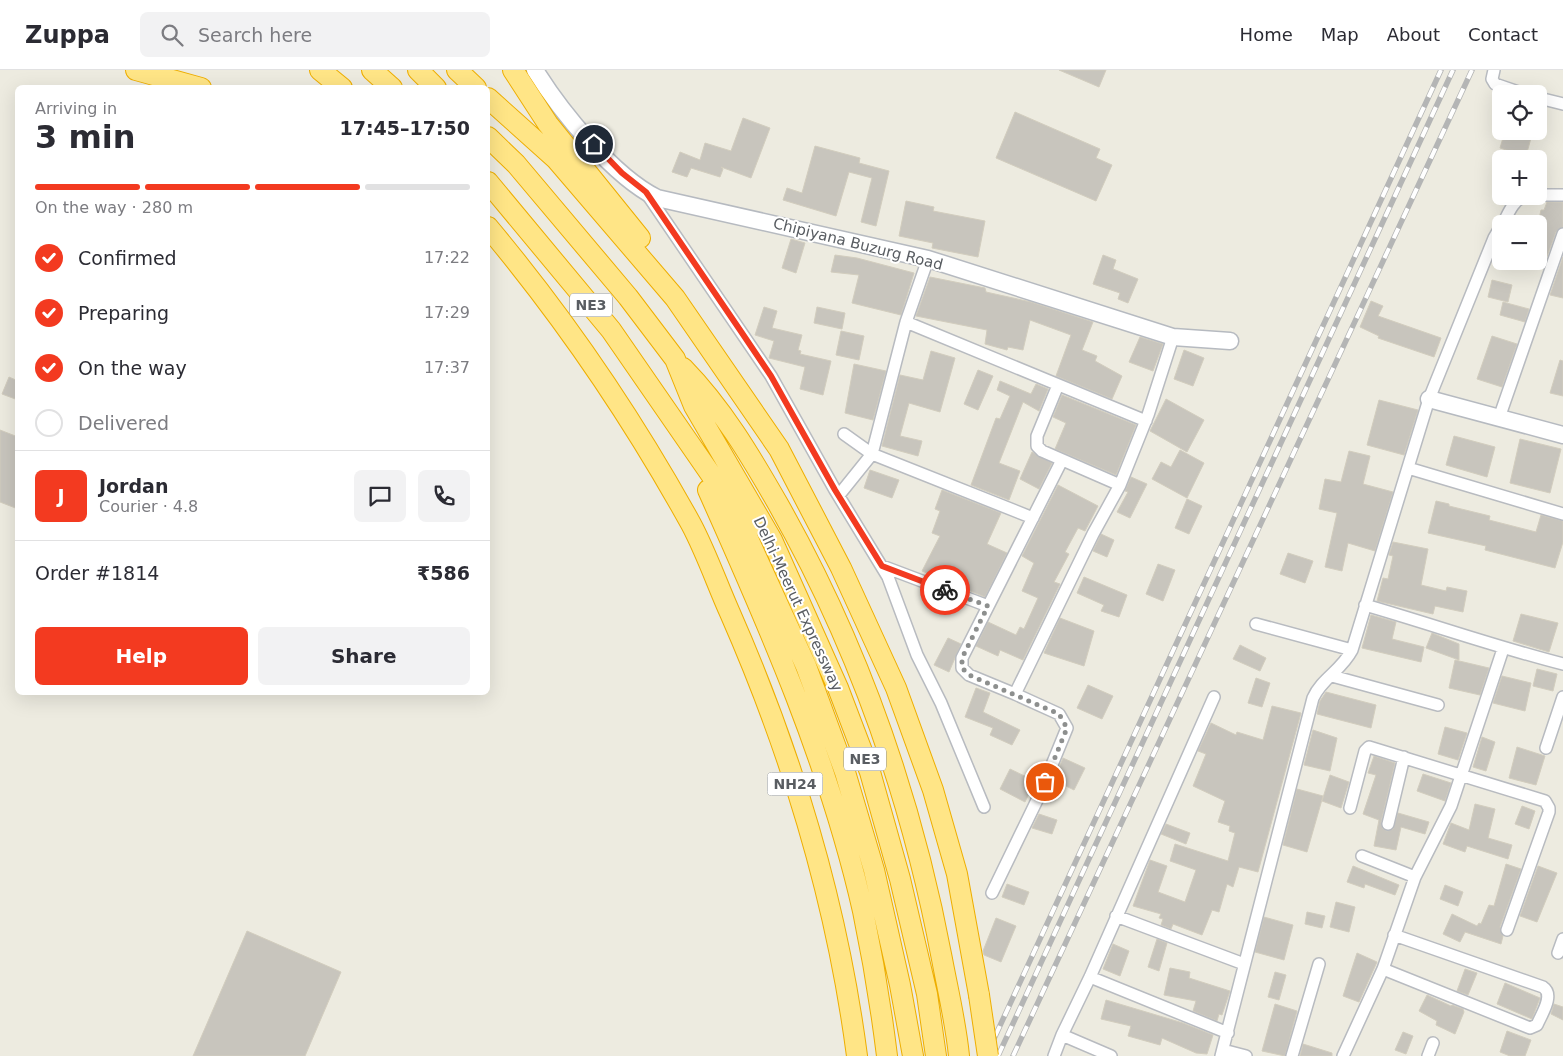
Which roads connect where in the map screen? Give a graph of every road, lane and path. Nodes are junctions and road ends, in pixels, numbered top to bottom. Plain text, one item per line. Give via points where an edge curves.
1 (136, 70) edge
2 (320, 70) edge
3 (372, 70) edge
4 (418, 70) edge
5 (457, 70) edge
6 (513, 70) edge
7 (535, 70) edge
8 (1494, 70) edge
9 (190, 85) edge
10 (338, 85) edge
11 (389, 85) edge
12 (433, 85) edge
13 (473, 85) edge
14 (1498, 85) edge
15 (490, 100) edge
16 (1547, 100) edge
17 (1563, 104) edge
18 (490, 139) edge
19 (490, 184) edge
20 (646, 192) junction
21 (1563, 194) edge
22 (1547, 195) edge
23 (490, 229) edge
24 (1563, 234) edge
25 (1492, 243) edge
26 (928, 259) junction
27 (655, 275) junction
28 (906, 322) junction
29 (1173, 337) junction
30 (1230, 341) dead end
31 (675, 360) junction
32 (1058, 385) junction
33 (1429, 399) junction
34 (1499, 418) junction
35 (1146, 421) junction
36 (844, 434) dead end
37 (1563, 435) edge
38 (872, 454) junction
39 (1062, 460) junction
40 (1408, 468) junction
41 (1120, 485) junction
42 (718, 487) junction
43 (839, 496) junction
44 (1563, 514) edge
45 (1033, 518) junction
46 (882, 566) junction
47 (1365, 605) junction
48 (988, 606) junction
49 (1256, 624) dead end
50 (1503, 649) junction
51 (1352, 650) junction
52 (1563, 664) edge
53 (1332, 676) junction
54 (1014, 694) junction
55 (1563, 696) edge
56 (1214, 697) dead end
57 (1438, 706) dead end
58 (1546, 748) dead end
59 (1404, 757) junction
60 (1461, 777) junction
61 (984, 807) dead end
62 (1350, 808) dead end
63 (1388, 824) dead end
64 (1362, 856) dead end
65 (1415, 878) junction
66 (992, 894) dead end
67 (1116, 916) junction
68 (1507, 930) dead end
69 (1394, 935) junction
70 (1563, 940) edge
71 (1558, 953) dead end
72 (1244, 964) junction
73 (1319, 964) dead end
74 (1383, 969) junction
75 (1090, 977) junction
76 (1228, 1033) junction
77 (1062, 1035) junction
78 (1433, 1043) dead end
79 (958, 1048) edge
80 (1222, 1053) edge
81 (857, 1056) edge
82 (887, 1056) edge
83 (913, 1056) edge
84 (936, 1056) edge
85 (988, 1056) edge
86 (1054, 1056) edge
87 (1111, 1056) edge
88 (1246, 1056) edge
89 (1292, 1056) edge
90 (1343, 1056) edge
91 (1428, 1056) edge

1 - 9 highway
2 - 10 highway
3 - 11 highway
4 - 12 highway
5 - 13 highway
6 - 27 highway via 548,124 640,238
7 - 20 street, Chipiyana Buzurg Road via 563,110 622,173
8 - 14 street via 1492,79
15 - 27 highway via 556,159
16 - 17 street
18 - 31 highway, Delhi-Meerut Expressway / NE3 via 516,164 628,297
19 - 42 highway, NE3 via 612,330
20 - 26 street, Chipiyana Buzurg Road via 671,202
20 - 43 street via 771,376
21 - 22 street
23 - 81 highway, NH24 via 578,343 625,414 691,526 744,645 798,793 835,925
24 - 34 street
25 - 33 street
26 - 28 street
26 - 29 street, Chipiyana Buzurg Road
27 - 85 highway, bridge via 675,298 778,447 841,568 896,688 933,790 952,858
28 - 32 street
28 - 38 street
29 - 30 street, Chipiyana Buzurg Road
29 - 35 street
31 - 42 highway, Delhi-Meerut Expressway / NE3 via 694,406 726,460
31 - 79 highway via 708,393 748,452 792,528 836,616 877,716 906,810 931,904
32 - 35 street
32 - 39 street via 1037,436 1037,446
33 - 34 street
33 - 40 street
34 - 37 street
35 - 41 street
36 - 38 street
38 - 43 street
38 - 45 street
39 - 41 street
39 - 45 street
40 - 44 street
40 - 47 street
41 - 54 street
42 - 82 highway via 824,776 862,910
42 - 83 highway, Delhi-Meerut Expressway / NE3 via 744,530 802,657 844,772 874,870
42 - 84 highway, Delhi-Meerut Expressway / NE3 via 772,540 838,688 870,772 900,879 927,994
43 - 46 street
45 - 48 street
46 - 48 street
46 - 61 street
47 - 50 street via 1440,626
47 - 51 street
48 - 54 street via 962,658 962,668 969,675
49 - 51 street
50 - 52 street
50 - 60 street
51 - 53 street
53 - 57 street
53 - 72 street via 1322,683 1313,698
54 - 66 street via 1059,714 1067,728 1040,794
55 - 58 street
56 - 67 street
59 - 60 street
59 - 62 street via 1373,746 1367,748
59 - 63 street
60 - 65 street via 1451,806
60 - 68 street via 1542,800 1549,808
64 - 65 street
65 - 69 street via 1406,910
67 - 72 street
67 - 75 street
69 - 74 street
69 - 74 street via 1543,987 1549,996 1537,1025 1530,1028
70 - 71 street
72 - 76 street
73 - 89 street
74 - 90 street
75 - 76 street
75 - 77 street
76 - 80 street
77 - 86 street
77 - 87 street
78 - 91 street
80 - 88 street

